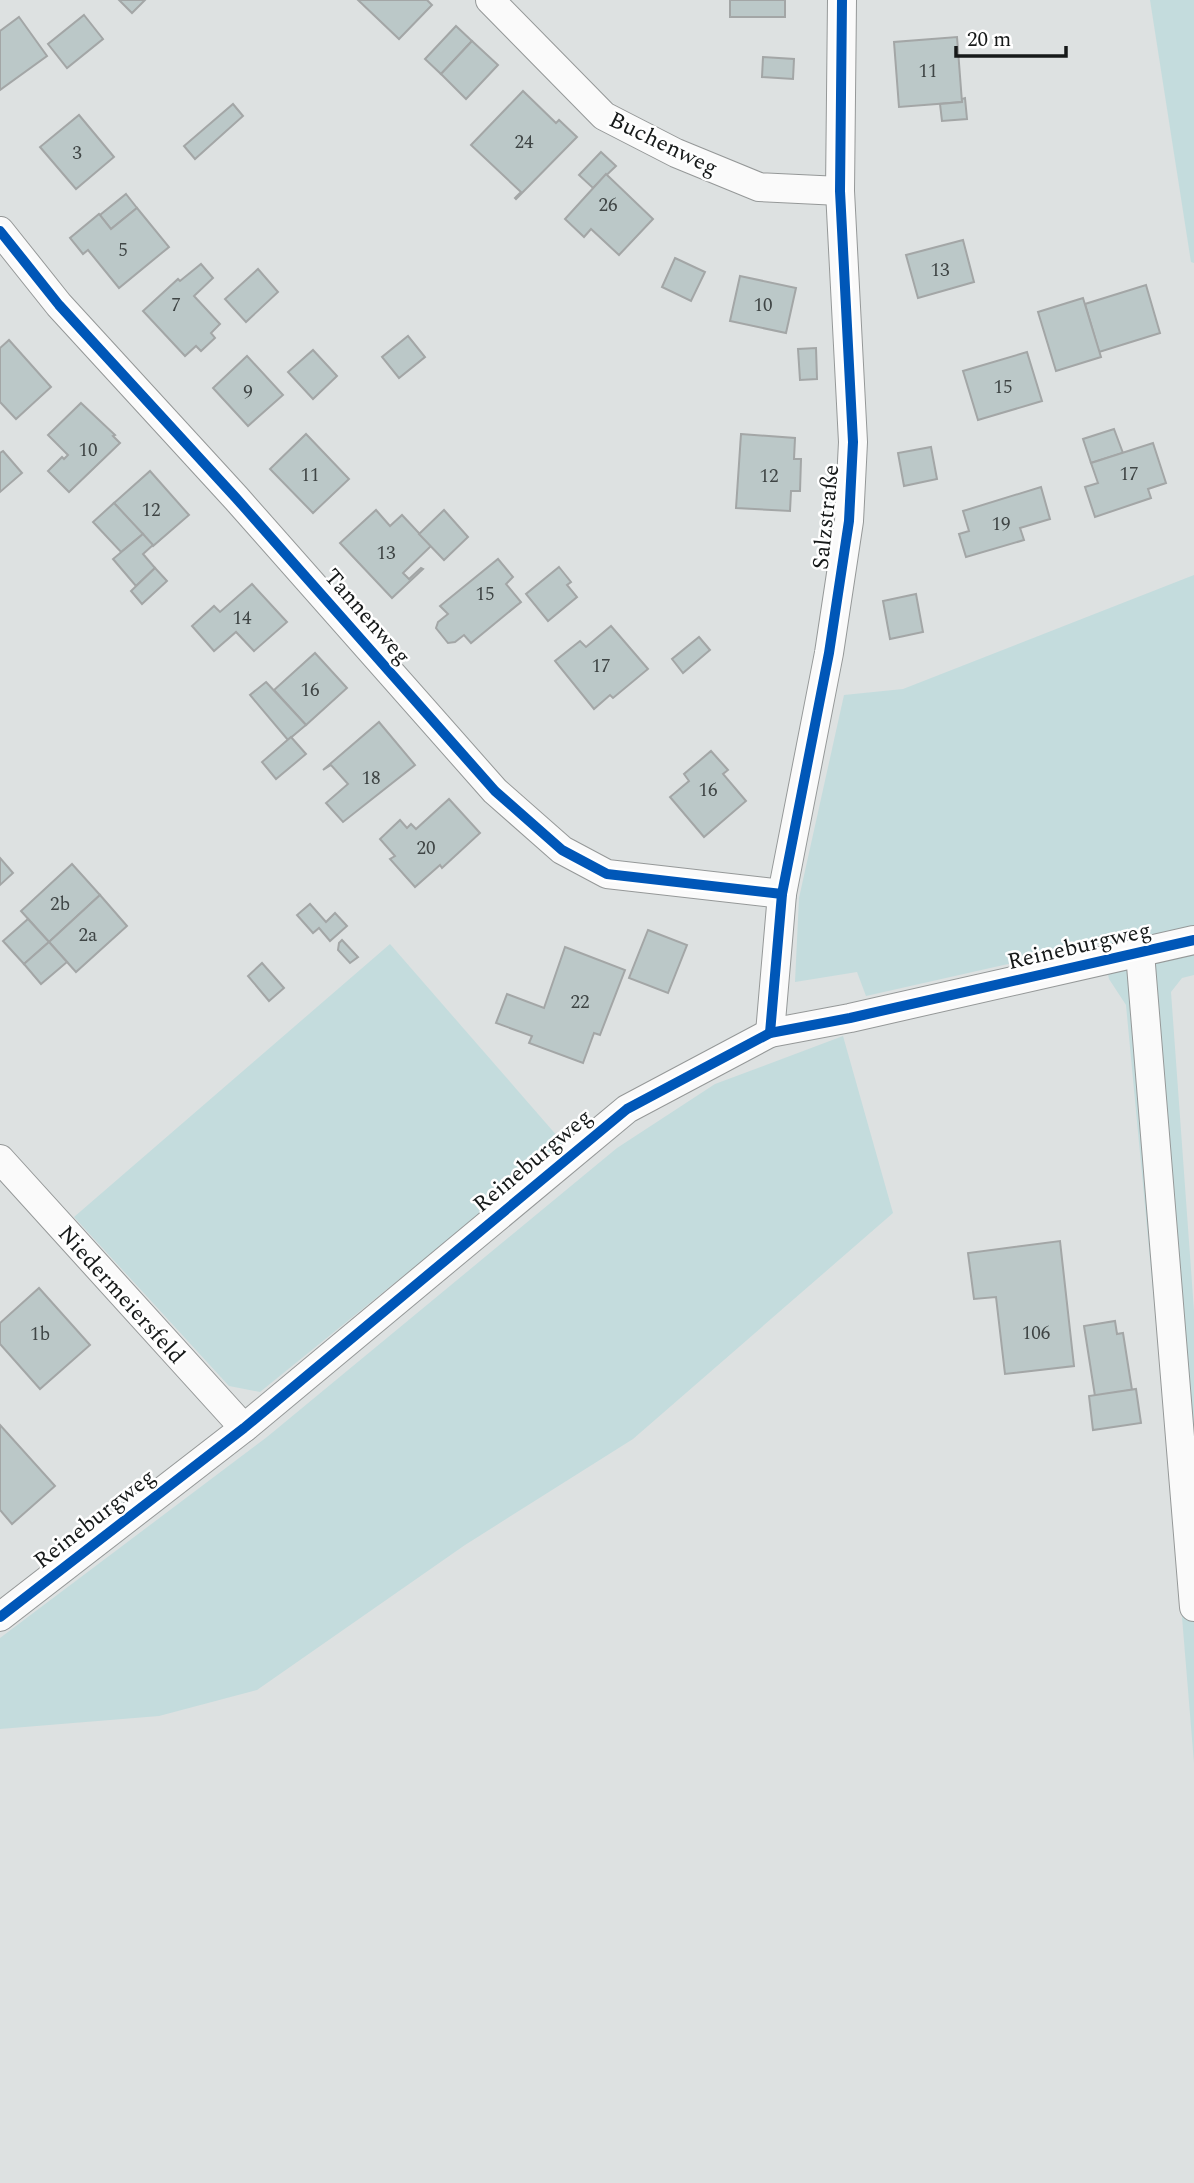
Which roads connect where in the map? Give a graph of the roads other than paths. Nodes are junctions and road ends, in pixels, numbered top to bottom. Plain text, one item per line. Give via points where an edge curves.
1 (490, 0) edge
2 (842, 0) edge
3 (840, 191) junction
4 (0, 231) edge
5 (782, 894) junction
6 (1194, 940) edge
7 (1140, 953) junction
8 (770, 1033) junction
9 (0, 1160) edge
10 (244, 1428) junction
11 (1194, 1607) edge
12 (0, 1617) edge

1 - 3 street, Buchenweg via 604,116 676,153 759,187
2 - 3 street, Salzstraße
3 - 5 street, Salzstraße via 853,442 849,521 829,653
4 - 5 street, Tannenweg via 59,305 495,791 562,850 607,874
5 - 8 street, Salzstraße
6 - 7 street, Reineburgweg
7 - 8 street, Reineburgweg
7 - 11 street, Reineburgweg
8 - 10 street, Reineburgweg via 627,1109
9 - 10 street, Niedermeiersfeld
10 - 12 street, Reineburgweg

